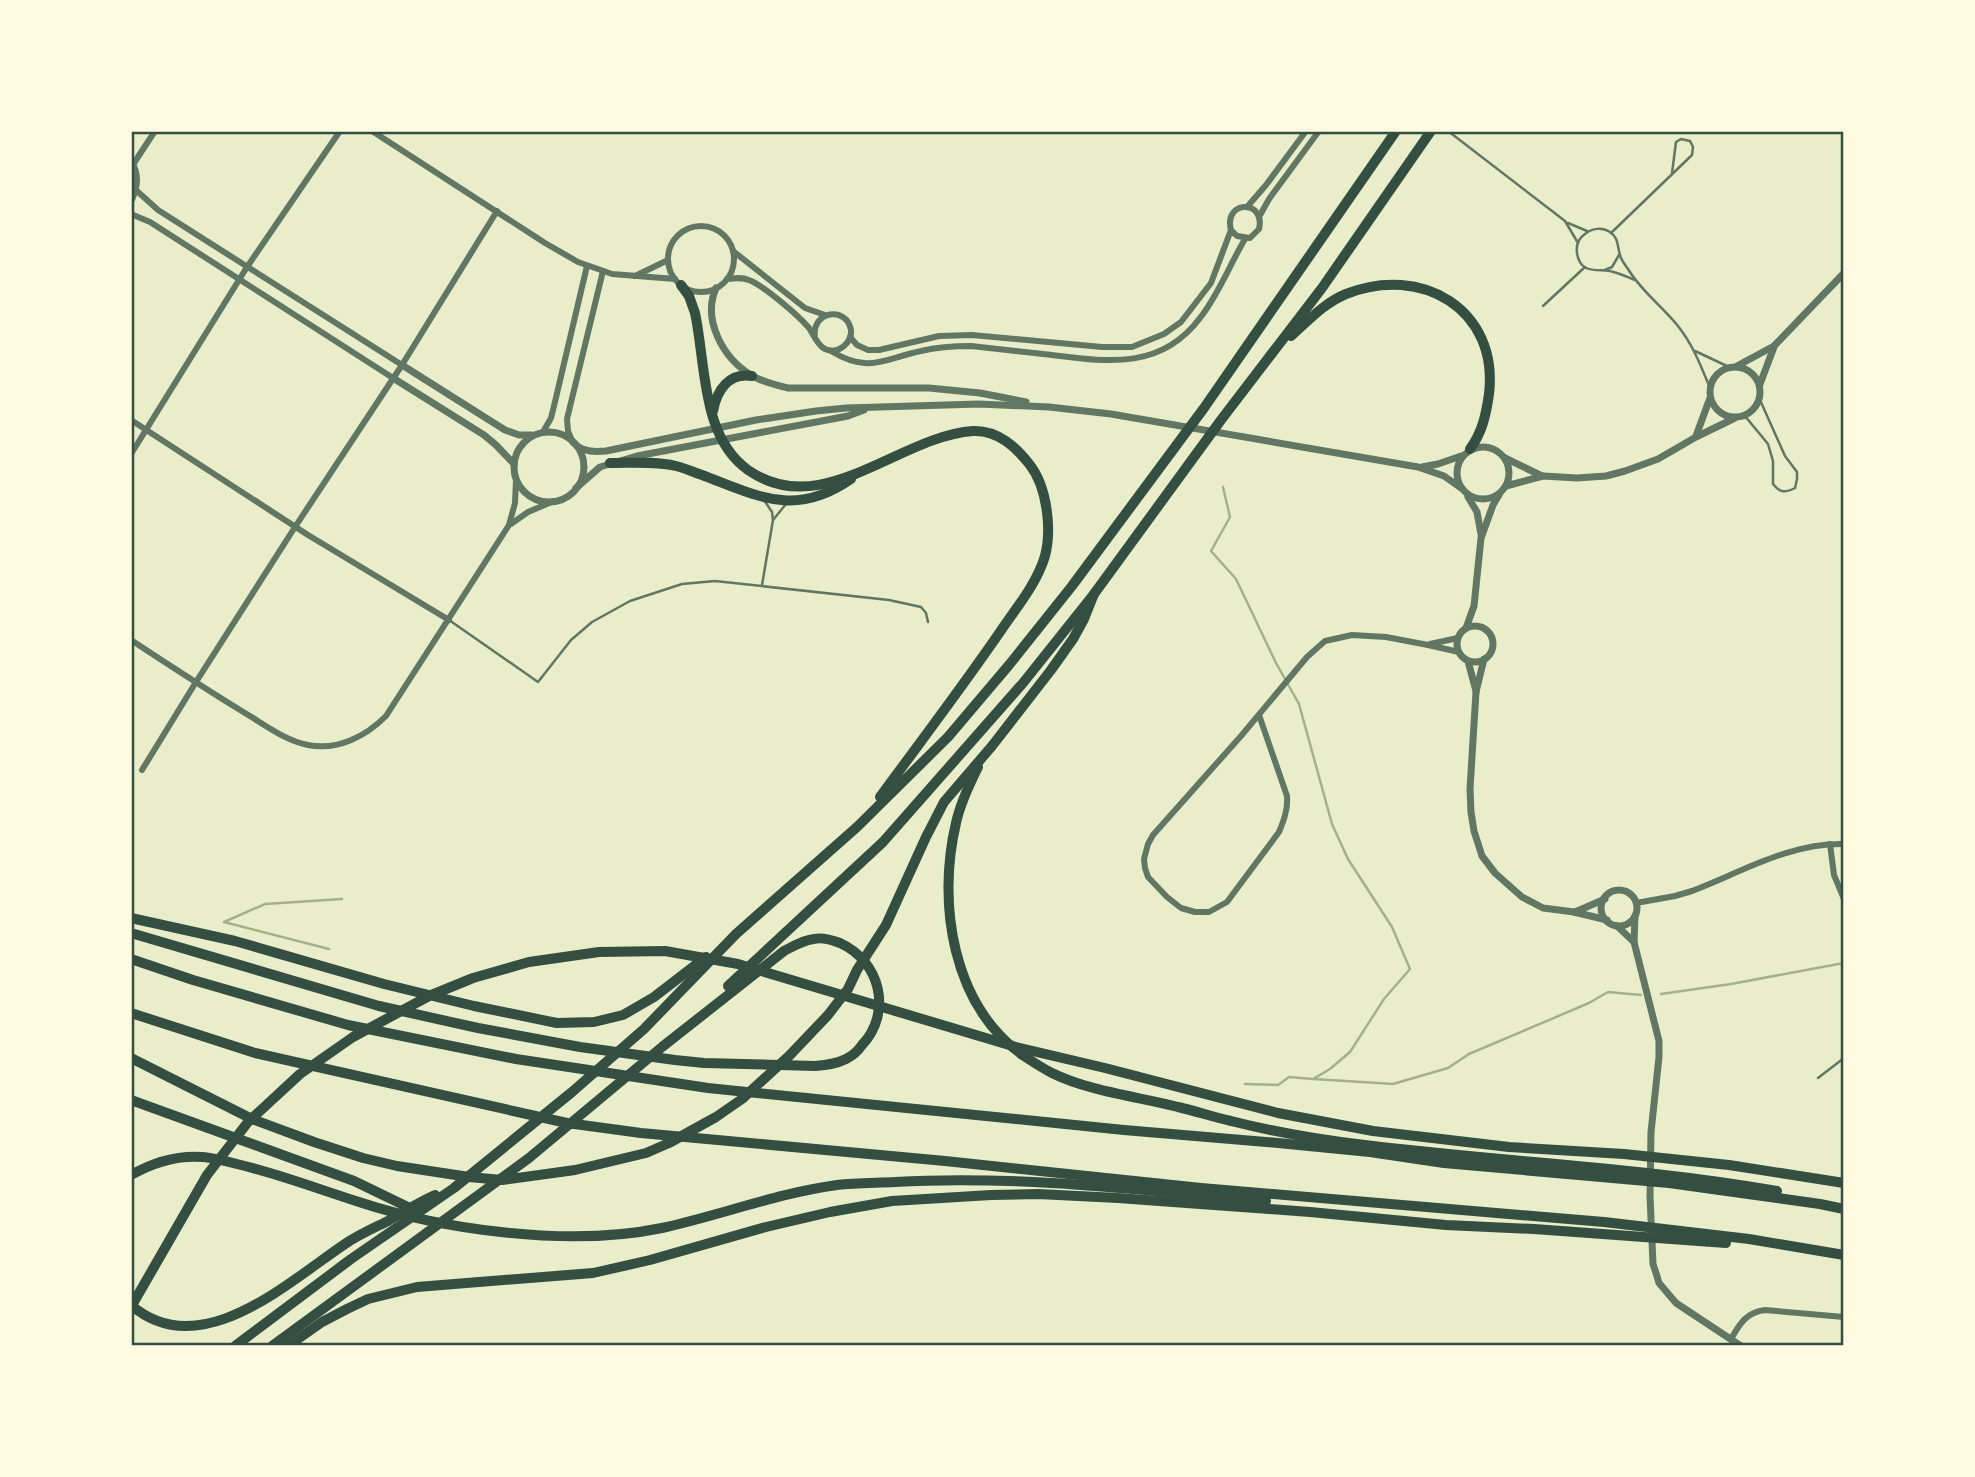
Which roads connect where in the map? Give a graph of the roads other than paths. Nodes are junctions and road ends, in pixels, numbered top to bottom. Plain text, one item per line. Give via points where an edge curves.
1 (155, 131) edge
2 (340, 131) edge
3 (372, 131) edge
4 (1306, 131) edge
5 (1319, 131) edge
6 (1396, 131) edge
7 (1431, 131) edge
8 (1448, 131) edge
9 (132, 161) edge
10 (1672, 173) junction
11 (137, 191) junction
12 (131, 202) edge
13 (1247, 207) junction
14 (496, 211) junction
15 (131, 214) edge
16 (1259, 217) junction
17 (1564, 221) junction
18 (1231, 230) junction
19 (1588, 231) junction
20 (1611, 233) junction
21 (1245, 239) junction
22 (1578, 243) junction
23 (733, 251) junction
24 (1619, 254) junction
25 (668, 260) junction
26 (587, 266) junction
27 (247, 267) junction
28 (1585, 267) junction
29 (1605, 270) junction
30 (603, 271) junction
31 (1844, 274) edge
32 (633, 276) junction
33 (727, 279) junction
34 (239, 280) junction
35 (1636, 280) junction
36 (678, 282) junction
37 (716, 288) junction
38 (1543, 306) dead end
39 (825, 316) junction
40 (850, 337) junction
41 (815, 338) junction
42 (1774, 346) junction
43 (831, 351) junction
44 (1695, 351) junction
45 (1271, 354) junction
46 (402, 365) junction
47 (1733, 366) junction
48 (752, 376) junction
49 (393, 378) junction
50 (1760, 384) junction
51 (1710, 392) junction
52 (1760, 400) junction
53 (1049, 407) junction
54 (872, 408) junction
55 (1745, 416) junction
56 (1735, 418) junction
57 (131, 420) edge
58 (713, 421) junction
59 (147, 429) junction
60 (543, 432) junction
61 (534, 435) junction
62 (1696, 437) junction
63 (574, 444) junction
64 (1466, 452) junction
65 (131, 454) edge
66 (1504, 458) junction
67 (610, 463) junction
68 (514, 464) junction
69 (1418, 467) junction
70 (859, 473) junction
71 (1543, 476) junction
72 (516, 480) junction
73 (576, 488) junction
74 (1504, 489) junction
75 (1463, 491) junction
76 (759, 496) junction
77 (554, 501) junction
78 (792, 501) junction
79 (773, 520) junction
80 (509, 525) junction
81 (295, 527) junction
82 (1481, 538) junction
83 (762, 586) junction
84 (1094, 594) junction
85 (1474, 606) junction
86 (449, 620) junction
87 (928, 622) dead end
88 (1466, 628) junction
89 (1482, 628) junction
90 (1458, 638) junction
91 (131, 640) edge
92 (1428, 645) junction
93 (1459, 652) junction
94 (1484, 659) junction
95 (1468, 660) junction
96 (196, 682) junction
97 (1476, 692) junction
98 (1259, 715) junction
99 (982, 758) junction
100 (142, 770) dead end
101 (857, 827) junction
102 (1830, 844) junction
103 (1844, 844) edge
104 (1605, 899) junction
105 (1844, 899) edge
106 (1636, 903) junction
107 (1574, 912) junction
108 (1635, 916) junction
109 (131, 918) edge
110 (1606, 920) junction
111 (1616, 926) junction
112 (131, 933) edge
113 (736, 934) junction
114 (1634, 942) junction
115 (131, 959) edge
116 (131, 1013) edge
117 (662, 1047) junction
118 (131, 1058) edge
119 (1844, 1058) edge
120 (1818, 1078) dead end
121 (131, 1100) edge
122 (131, 1175) edge
123 (1624, 1175) junction
124 (1844, 1183) edge
125 (454, 1188) junction
126 (1844, 1209) edge
127 (431, 1221) junction
128 (1604, 1222) junction
129 (1631, 1231) junction
130 (1844, 1255) edge
131 (131, 1306) edge
132 (1844, 1317) edge
133 (1731, 1339) junction
134 (236, 1346) edge
135 (272, 1346) edge
136 (288, 1346) edge
137 (1741, 1346) edge

1 - 9 street
2 - 27 street
3 - 14 street
4 - 13 street
5 - 16 street
6 - 101 highway via 1204,408 1072,586 948,737
7 - 45 highway
8 - 17 lane
9 - 11 street
10 - 10 lane via 1692,155 1687,140 1676,142
10 - 20 lane
11 - 12 street
11 - 27 street via 158,210
13 - 16 street
13 - 18 street via 1230,216
14 - 26 street
14 - 46 street
15 - 34 street
16 - 21 street via 1259,229
17 - 19 lane
17 - 22 lane
18 - 21 street
18 - 40 street via 1211,283 1181,323 1132,347 972,335 939,336 869,350
19 - 20 lane via 1600,228
19 - 22 lane
20 - 24 lane
21 - 43 street via 1200,319 1184,336 1148,356 1098,360 952,346 880,363 859,363
22 - 28 lane via 1578,256
23 - 25 street via 718,231 697,226 675,238
23 - 33 street via 733,268
23 - 39 street via 797,302
24 - 29 lane
24 - 35 lane
25 - 32 street
25 - 36 street
26 - 30 street
26 - 60 street via 551,418
27 - 34 street
27 - 46 street
28 - 29 lane
28 - 38 lane
29 - 35 lane
30 - 32 street
30 - 63 street via 567,419
31 - 42 street
32 - 36 street
33 - 37 street
33 - 41 street via 744,278 759,285
34 - 49 street
34 - 59 street
35 - 44 lane
36 - 37 street via 698,292
36 - 58 highway via 695,313
37 - 48 street via 711,308 717,336 735,363
39 - 40 street via 844,318
39 - 41 street via 815,327
40 - 43 street via 843,347
41 - 43 street
42 - 47 street
42 - 50 street
44 - 47 lane
44 - 51 lane
45 - 64 highway via 1318,311 1347,294 1391,283 1444,297 1476,328 1489,366 1487,410 1482,428
45 - 84 highway
46 - 49 street
46 - 61 street via 505,430
47 - 50 street via 1751,371
47 - 51 street via 1716,376
48 - 53 street via 788,388 929,388
48 - 58 highway via 736,376 725,384 715,402
49 - 68 street via 484,435
49 - 81 street
50 - 52 street
51 - 56 street via 1716,409
51 - 62 street
52 - 55 street
52 - 55 lane via 1797,472 1795,488 1782,492 1773,484 1768,444
53 - 54 street
53 - 69 street
54 - 63 street via 816,411 595,452
54 - 67 street
55 - 56 street
56 - 62 street
57 - 59 street
58 - 70 highway via 733,457 769,482 806,487
59 - 65 street
59 - 81 street
60 - 61 street
60 - 63 street via 562,435
61 - 68 street via 519,448
62 - 71 street via 1658,459 1606,476
63 - 73 street via 583,470
64 - 66 street via 1489,447
64 - 69 street
64 - 75 street via 1457,467
66 - 71 street
66 - 74 street via 1509,472
67 - 73 street
67 - 76 highway via 676,466
68 - 72 street
69 - 75 street via 1444,476
70 - 78 highway via 818,497
70 - 101 highway via 947,435 991,433 1018,449 1034,470 1048,515 1048,542 1031,586
71 - 74 street
72 - 77 street via 531,497
72 - 80 street
73 - 77 street
74 - 75 street via 1484,499
74 - 82 street
75 - 82 street via 1476,512
76 - 78 highway
76 - 79 lane via 769,506
77 - 80 street
78 - 79 lane
79 - 83 lane
80 - 86 street
81 - 86 street
81 - 96 street
82 - 85 street
83 - 86 lane via 699,582 630,601 571,640 538,682
83 - 87 lane via 914,605 924,610
84 - 99 highway via 1073,639
84 - 117 highway via 1023,684 883,842
85 - 88 street
85 - 89 street
86 - 96 street via 386,716 373,729 346,742 309,746 287,738
88 - 89 street
88 - 90 street
89 - 94 street via 1493,646
90 - 92 street
90 - 93 street
91 - 96 street
92 - 93 street
92 - 98 street via 1352,635 1325,642
93 - 95 street
94 - 95 street
94 - 97 street
95 - 97 street
96 - 100 street
97 - 107 street via 1471,812 1482,856 1522,897 1543,908
98 - 98 street via 1148,844 1144,859 1148,877 1187,911 1209,912 1227,902 1283,823 1287,796
99 - 118 highway via 944,802 886,925 828,1015 764,1080 716,1117 646,1153 575,1170 502,1180 397,1166 252,1119
99 - 123 highway via 952,842 949,905 954,946 969,991 987,1017 1010,1045 1051,1073 1300,1136
101 - 113 highway
102 - 103 street
102 - 105 street via 1834,875
102 - 106 street via 1780,854 1683,894
104 - 106 street via 1612,892 1623,891
104 - 107 street
104 - 110 street
106 - 108 street
107 - 110 street
108 - 111 street via 1628,924
108 - 114 street
109 - 113 highway via 236,941 461,1003 565,1024 610,1019 637,1008
110 - 111 street
111 - 114 street
112 - 117 highway via 379,1006 580,1047 705,1063 815,1066 849,1058 879,1020 877,987 861,957 833,940 816,938 768,962
113 - 125 highway via 644,1029
114 - 133 street via 1659,1057 1651,1132 1653,1265 1676,1303
115 - 123 highway via 348,1025 516,1059 708,1088 1444,1163
116 - 128 highway via 255,1053 567,1123 1240,1191
117 - 135 highway via 529,1158
119 - 120 lane
121 - 127 highway via 354,1181
122 - 127 highway via 163,1161 203,1157
123 - 126 highway
124 - 131 highway via 1729,1165 1373,1131 1278,1113 1016,1047 738,964 665,951 599,952 529,962 473,978 388,1017 325,1056 248,1122 207,1175
125 - 131 highway via 346,1243 245,1311 199,1325 176,1326 153,1320
125 - 134 highway
127 - 128 highway via 498,1232 609,1235 662,1228 837,1185 1007,1180
128 - 129 highway
129 - 130 highway via 1749,1240
129 - 136 highway via 1446,1225 1038,1194 892,1201 766,1227 593,1273 407,1289 347,1309
132 - 133 street via 1758,1311 1746,1317
133 - 137 street

